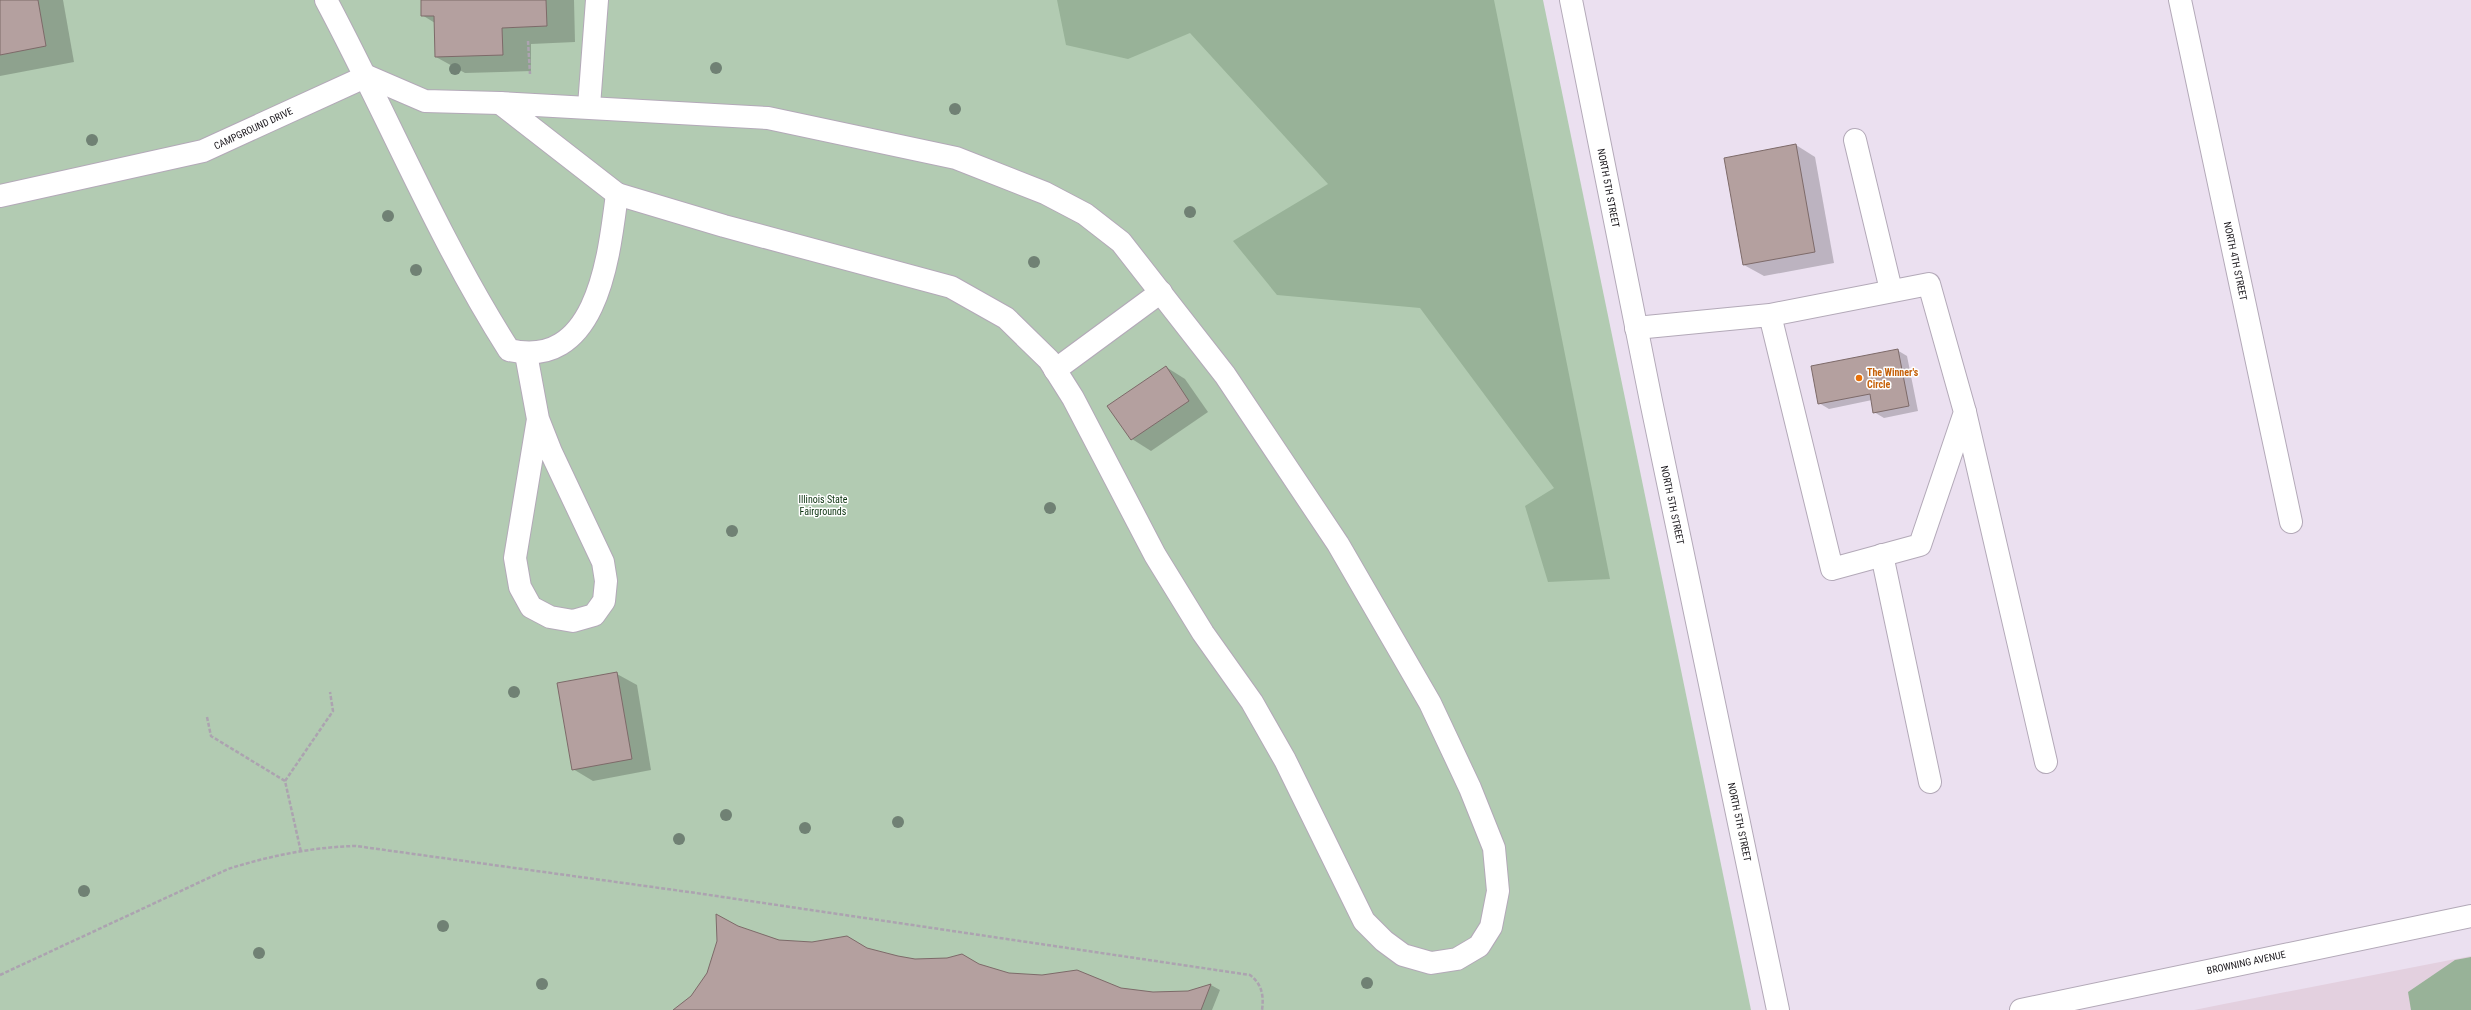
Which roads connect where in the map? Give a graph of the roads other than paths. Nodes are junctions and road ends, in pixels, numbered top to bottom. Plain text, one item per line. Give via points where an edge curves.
1 (326, 0) edge
2 (597, 0) edge
3 (1571, 0) edge
4 (2180, 0) edge
5 (367, 76) junction
6 (500, 103) junction
7 (588, 106) junction
8 (1855, 140) dead end
9 (617, 194) junction
10 (0, 196) edge
11 (1891, 290) junction
12 (1161, 292) junction
13 (1770, 315) junction
14 (1636, 328) junction
15 (526, 354) junction
16 (1055, 370) junction
17 (1965, 412) junction
18 (538, 419) junction
19 (2291, 522) dead end
20 (1882, 555) junction
21 (2046, 762) dead end
22 (1930, 782) dead end
23 (2471, 916) edge
24 (1778, 1010) edge
25 (2020, 1010) edge

1 - 5 street
2 - 7 street
3 - 14 street, NORTH 5TH STREET
4 - 19 street, NORTH 4TH STREET
5 - 6 street via 425,101
5 - 10 street, CAMPGROUND DRIVE via 203,151
5 - 15 street via 435,223 492,323 509,350
6 - 7 street
6 - 9 street
7 - 12 street via 768,118 956,158 1045,193 1085,214 1121,242
8 - 11 street
9 - 15 street via 600,285 587,319 562,346
9 - 16 street via 724,226 951,287 1006,318 1049,360
11 - 13 street
11 - 17 street via 1928,284
12 - 16 street
12 - 16 street via 1225,375 1281,456 1338,544 1430,704 1470,788 1494,848 1498,891 1491,927 1479,946 1457,959 1431,963 1403,955 1364,921 1285,760 1252,702 1204,633 1155,555 1073,398
13 - 14 street
13 - 20 street via 1832,570
14 - 24 street, NORTH 5TH STREET
15 - 18 street
17 - 20 street via 1920,545
17 - 21 street
18 - 18 street via 515,558 520,587 531,606 550,617 573,621 594,615 604,601 606,581 603,562
20 - 22 street
23 - 25 street, BROWNING AVENUE

